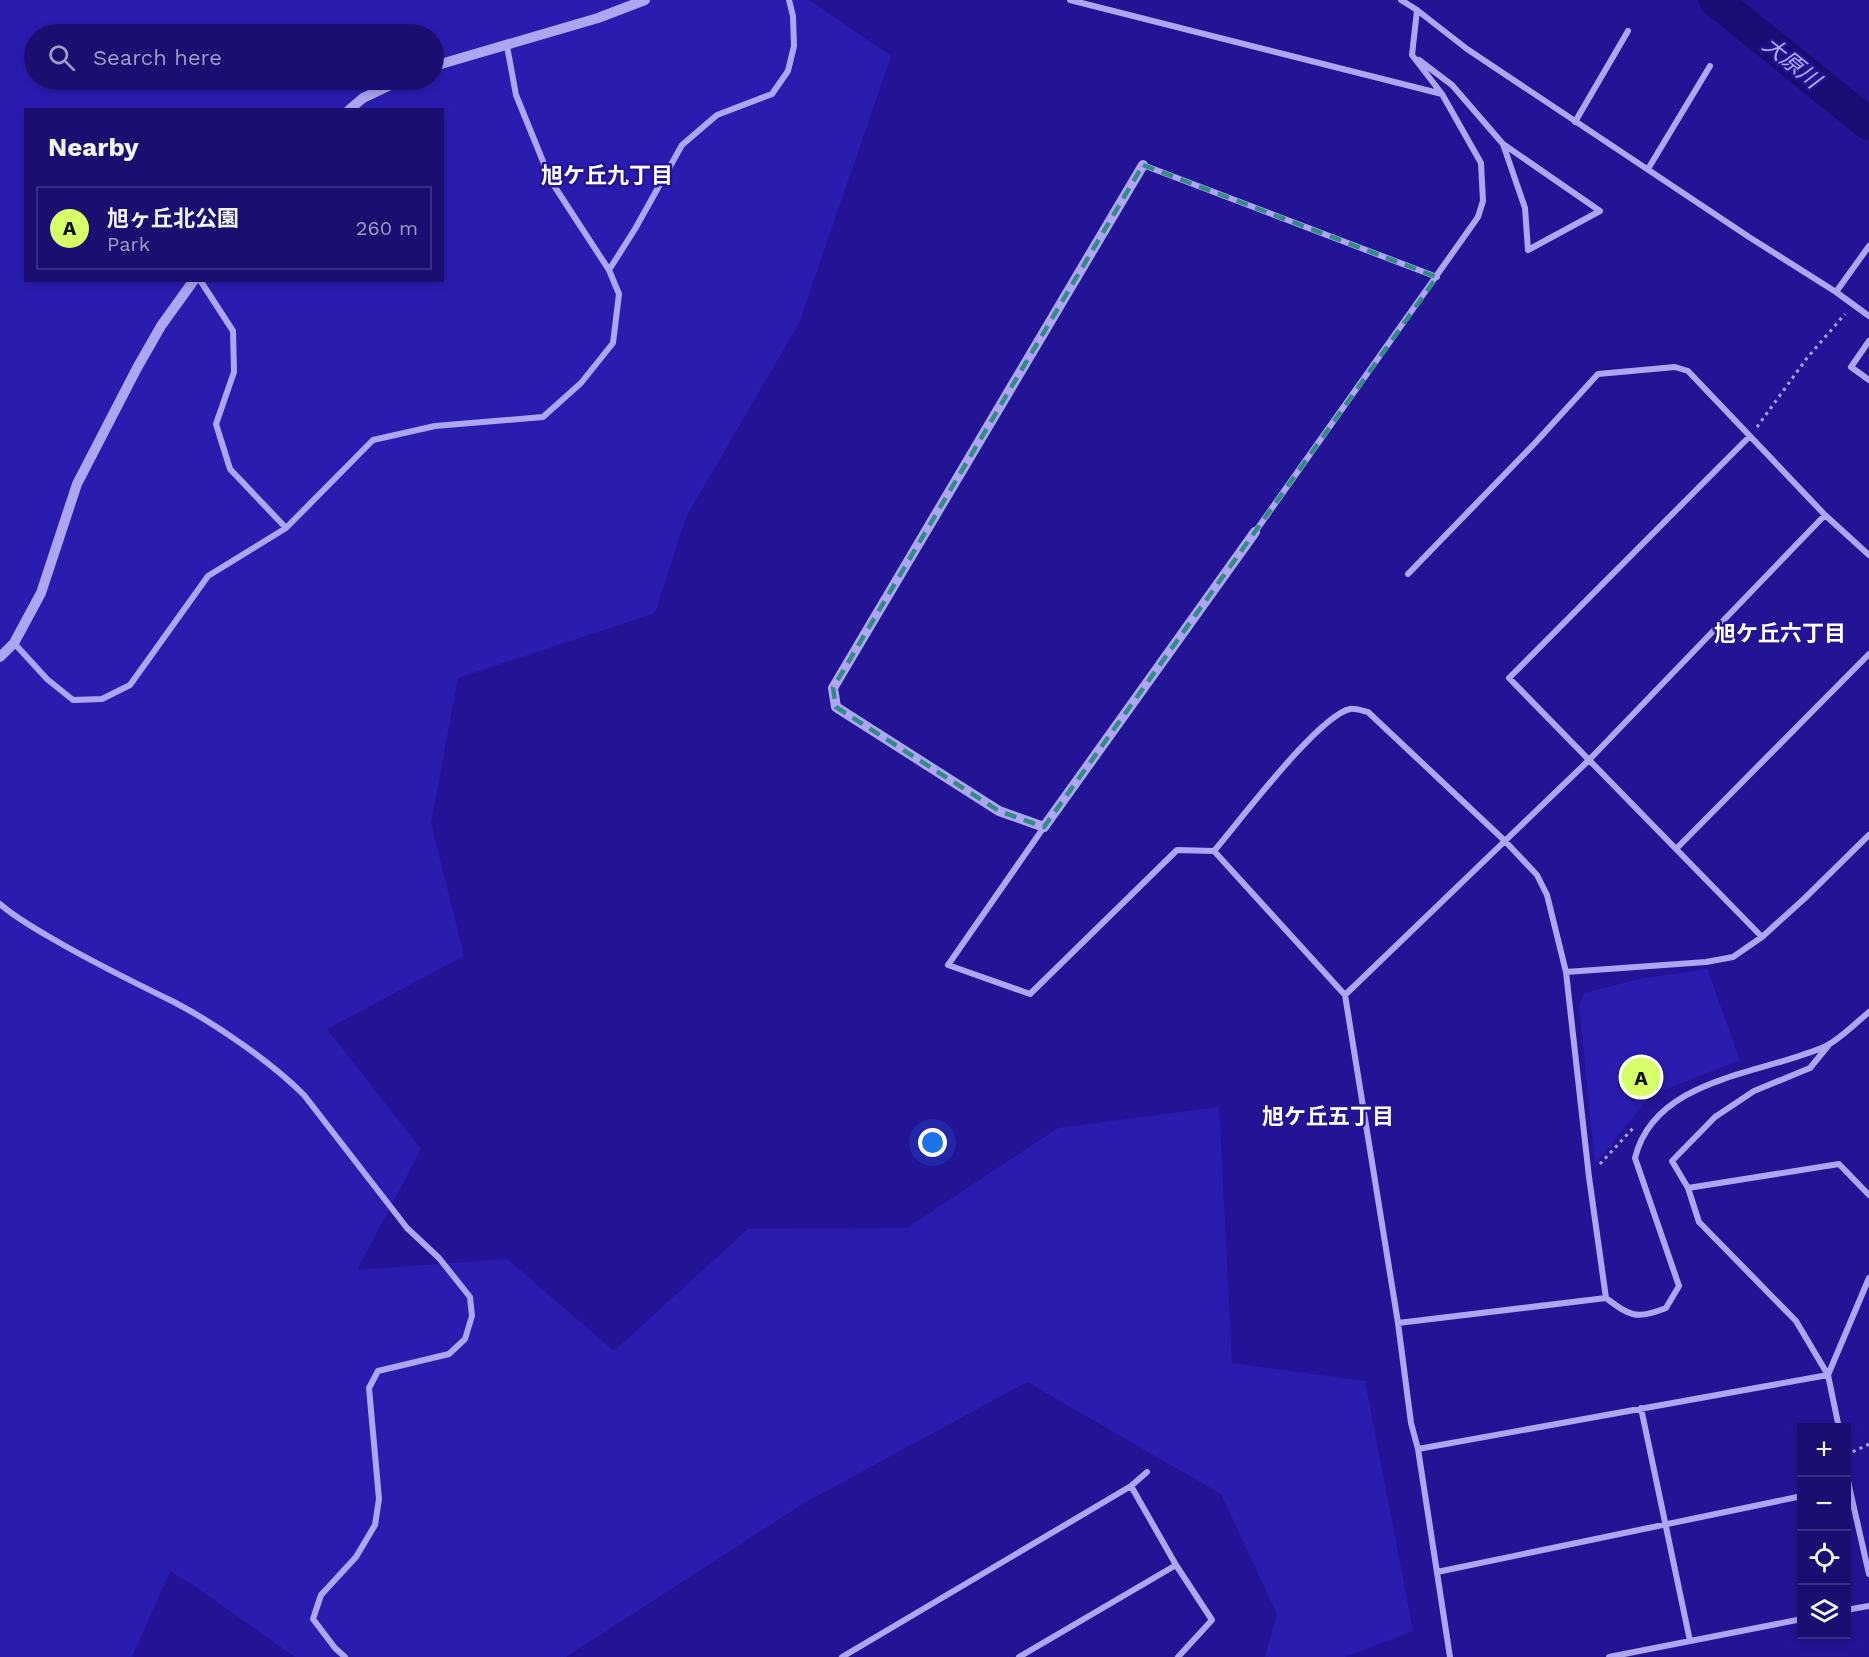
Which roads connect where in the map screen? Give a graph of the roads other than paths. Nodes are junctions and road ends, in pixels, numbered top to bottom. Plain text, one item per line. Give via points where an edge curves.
1 (645, 0) edge
2 (789, 0) edge
3 (1070, 0) edge
4 (1401, 0) edge
5 (1417, 10) junction
6 (1628, 31) dead end
7 (507, 46) junction
8 (1412, 55) junction
9 (444, 63) edge
10 (1710, 66) dead end
11 (380, 90) edge
12 (1442, 94) junction
13 (351, 108) edge
14 (1575, 122) junction
15 (1503, 144) junction
16 (1143, 165) joint
17 (1648, 169) junction
18 (1869, 246) edge
19 (609, 270) junction
20 (1437, 277) junction
21 (193, 282) edge
22 (201, 282) edge
23 (1836, 292) junction
24 (1869, 316) edge
25 (1869, 341) edge
26 (1869, 380) edge
27 (1750, 436) junction
28 (1825, 515) junction
29 (286, 528) junction
30 (1255, 532) joint
31 (1869, 555) edge
32 (1408, 574) dead end
33 (14, 643) junction
34 (1869, 654) edge
35 (0, 657) edge
36 (1588, 761) junction
37 (1044, 828) junction
38 (1869, 835) edge
39 (1505, 841) junction
40 (1676, 849) junction
41 (1214, 851) junction
42 (0, 904) edge
43 (1762, 937) junction
44 (1566, 972) junction
45 (1345, 995) junction
46 (1869, 1012) edge
47 (1828, 1046) junction
48 (1688, 1188) junction
49 (1869, 1195) edge
50 (1869, 1278) edge
51 (1606, 1298) junction
52 (1398, 1323) junction
53 (1828, 1375) junction
54 (1641, 1408) junction
55 (1838, 1423) edge
56 (1418, 1449) junction
57 (1147, 1472) dead end
58 (1131, 1486) junction
59 (1797, 1497) edge
60 (1851, 1498) edge
61 (1666, 1524) junction
62 (1869, 1540) edge
63 (1862, 1544) junction
64 (1176, 1565) junction
65 (1437, 1572) junction
66 (1869, 1574) edge
67 (1869, 1606) edge
68 (1851, 1609) edge
69 (1797, 1620) edge
70 (1690, 1641) junction
71 (345, 1657) edge
72 (842, 1657) edge
73 (1019, 1657) edge
74 (1178, 1657) edge
75 (1450, 1657) edge
76 (1609, 1657) edge

1 - 7 street
2 - 19 street via 794,46 783,79 772,94 717,114 682,145
3 - 12 street
4 - 5 street
5 - 8 street
5 - 14 street via 1467,50
6 - 14 street
7 - 9 street
7 - 19 street via 516,95 551,180
8 - 12 street
8 - 15 street via 1452,85
10 - 17 street
11 - 13 street
12 - 20 street via 1481,163 1484,185 1478,217
14 - 17 street
15 - 15 street via 1571,191 1600,211 1528,250 1526,208
16 - 20 street
16 - 37 street via 833,688 836,707 999,811
17 - 23 street
18 - 23 street
19 - 29 street via 619,294 613,343 581,383 543,417 435,426 373,440
20 - 30 street
21 - 33 street via 161,326 77,484 41,593
22 - 29 street via 233,331 234,372 216,424 231,469
23 - 24 street
25 - 26 street via 1851,367
27 - 28 street
27 - 32 street via 1688,371 1675,367 1598,374
27 - 36 street via 1509,678
28 - 31 street
28 - 36 street
29 - 33 street via 208,576 130,685 102,699 73,700
30 - 37 street
33 - 35 street
34 - 40 street
36 - 39 street
36 - 40 street
37 - 41 street via 948,964 1030,994 1177,850
38 - 43 street
39 - 41 street via 1368,712 1351,708 1328,721 1298,751
39 - 44 street via 1537,875 1547,895
39 - 45 street
40 - 43 street
41 - 45 street
42 - 71 street via 13,916 87,960 187,1010 242,1044 292,1084 407,1228 439,1258 470,1297 472,1316 465,1339 448,1354 378,1371 369,1388 379,1499 375,1525 356,1557 321,1595 313,1618
43 - 44 street via 1733,957 1706,962
44 - 51 street
45 - 52 street
46 - 47 street
47 - 48 street via 1810,1068 1754,1091 1700,1132 1672,1161
47 - 51 street via 1703,1086 1660,1113 1639,1143 1635,1158 1679,1286 1666,1308 1636,1316
48 - 49 street via 1839,1164
48 - 53 street via 1699,1222 1796,1321
50 - 53 street
51 - 52 street
52 - 56 street
53 - 54 street
53 - 55 street
54 - 56 street
54 - 61 street
56 - 65 street
57 - 58 street
58 - 64 street
58 - 72 street
59 - 61 street
60 - 63 street
61 - 65 street
61 - 70 street
62 - 63 street
63 - 66 street
64 - 73 street
64 - 74 street via 1212,1620
65 - 75 street
67 - 68 street
69 - 70 street
70 - 76 street

